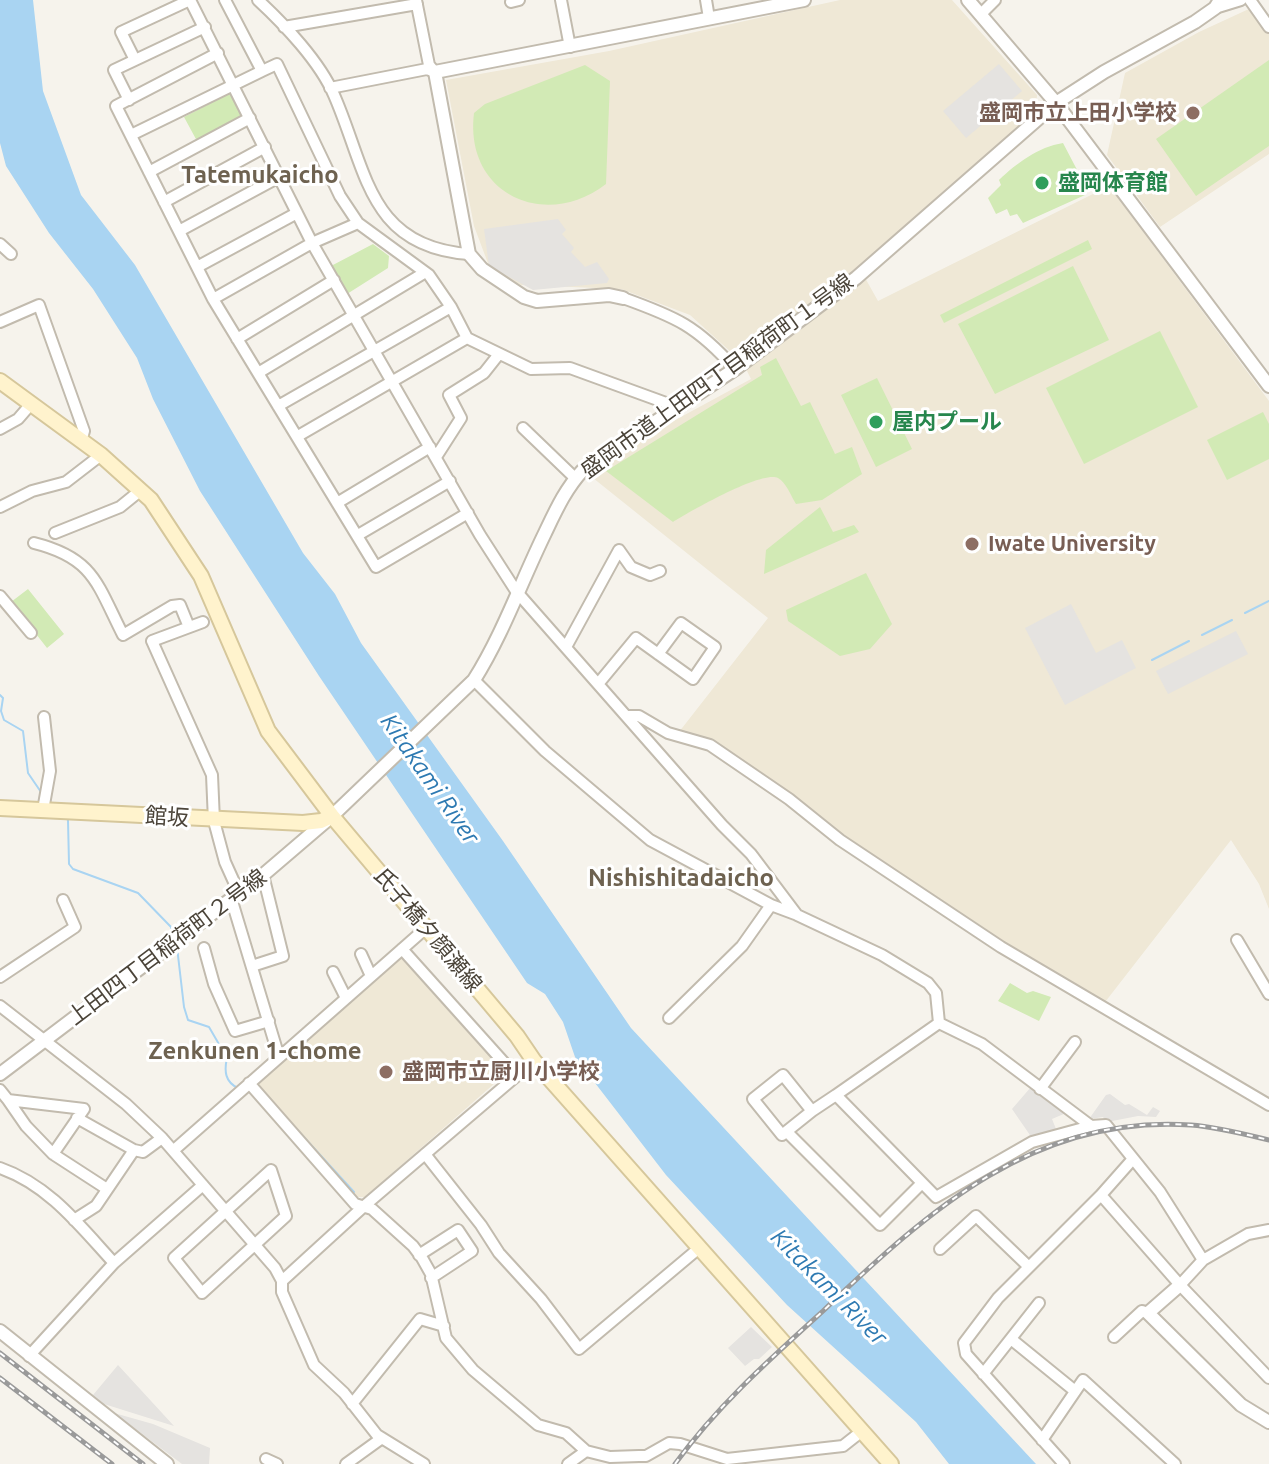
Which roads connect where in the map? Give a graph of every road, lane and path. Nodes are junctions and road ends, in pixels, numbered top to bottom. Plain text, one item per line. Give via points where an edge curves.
1 (190, 0) edge
2 (225, 0) edge
3 (258, 0) edge
4 (561, 0) edge
5 (706, 0) edge
6 (804, 0) edge
7 (968, 0) edge
8 (995, 0) edge
9 (1241, 0) edge
10 (1250, 0) edge
11 (416, 2) edge
12 (1217, 4) edge
13 (981, 14) junction
14 (709, 18) junction
15 (205, 27) junction
16 (284, 27) junction
17 (1269, 27) edge
18 (570, 47) junction
19 (218, 53) junction
20 (135, 60) junction
21 (262, 71) junction
22 (435, 72) junction
23 (233, 84) junction
24 (330, 88) junction
25 (129, 100) junction
26 (1056, 103) junction
27 (250, 118) junction
28 (131, 135) junction
29 (265, 147) junction
30 (149, 172) junction
31 (279, 177) junction
32 (164, 202) junction
33 (297, 213) junction
34 (358, 223) junction
35 (179, 231) junction
36 (312, 243) junction
37 (0, 244) edge
38 (11, 254) dead end
39 (469, 254) junction
40 (197, 267) junction
41 (424, 273) junction
42 (334, 280) junction
43 (623, 298) joint
44 (213, 299) junction
45 (451, 307) junction
46 (354, 316) junction
47 (0, 322) edge
48 (467, 338) junction
49 (237, 339) junction
50 (375, 351) junction
51 (499, 354) junction
52 (735, 369) junction
53 (258, 373) junction
54 (0, 381) edge
55 (392, 381) junction
56 (1269, 386) edge
57 (31, 404) junction
58 (278, 406) junction
59 (677, 407) junction
60 (523, 428) dead end
61 (0, 429) edge
62 (298, 436) junction
63 (81, 441) junction
64 (433, 452) junction
65 (101, 455) junction
66 (575, 478) junction
67 (450, 481) junction
68 (141, 490) junction
69 (337, 503) junction
70 (0, 507) edge
71 (468, 513) junction
72 (55, 533) dead end
73 (358, 535) junction
74 (34, 543) dead end
75 (660, 571) dead end
76 (516, 591) junction
77 (0, 596) edge
78 (203, 622) dead end
79 (189, 627) junction
80 (31, 633) dead end
81 (566, 647) junction
82 (658, 654) junction
83 (474, 680) junction
84 (598, 684) junction
85 (447, 705) joint
86 (626, 716) junction
87 (44, 717) dead end
88 (0, 808) edge
89 (53, 811) junction
90 (332, 816) junction
91 (214, 821) junction
92 (263, 875) junction
93 (235, 895) junction
94 (63, 900) dead end
95 (771, 905) junction
96 (797, 915) junction
97 (426, 928) junction
98 (1237, 940) dead end
99 (204, 948) dead end
100 (402, 949) junction
101 (361, 954) dead end
102 (252, 966) junction
103 (333, 972) dead end
104 (371, 976) junction
105 (0, 977) edge
106 (1269, 994) edge
107 (346, 998) junction
108 (0, 1006) edge
109 (669, 1018) dead end
110 (269, 1021) junction
111 (939, 1023) junction
112 (43, 1040) junction
113 (1075, 1042) dead end
114 (279, 1057) junction
115 (534, 1061) junction
116 (0, 1074) edge
117 (516, 1076) junction
118 (249, 1083) junction
119 (1040, 1089) junction
120 (0, 1090) edge
121 (836, 1095) junction
122 (8, 1100) junction
123 (1269, 1105) edge
124 (812, 1111) junction
125 (77, 1118) junction
126 (1091, 1126) junction
127 (787, 1132) junction
128 (162, 1138) junction
129 (134, 1150) junction
130 (174, 1150) junction
131 (53, 1154) junction
132 (425, 1154) junction
133 (1132, 1160) junction
134 (0, 1168) edge
135 (922, 1183) junction
136 (203, 1185) junction
137 (107, 1189) junction
138 (1101, 1195) junction
139 (363, 1207) junction
140 (227, 1212) junction
141 (74, 1220) junction
142 (1269, 1230) edge
143 (256, 1245) junction
144 (698, 1249) junction
145 (940, 1249) dead end
146 (419, 1255) junction
147 (1203, 1260) junction
148 (114, 1263) junction
149 (1029, 1267) junction
150 (431, 1278) junction
151 (282, 1281) junction
152 (1180, 1285) junction
153 (1039, 1303) dead end
154 (1148, 1313) junction
155 (444, 1326) junction
156 (0, 1331) edge
157 (1114, 1337) dead end
158 (1011, 1339) junction
159 (29, 1356) junction
160 (983, 1374) junction
161 (1269, 1378) edge
162 (1075, 1391) junction
163 (352, 1404) junction
164 (1269, 1422) edge
165 (862, 1431) junction
166 (382, 1438) junction
167 (1042, 1440) junction
168 (586, 1451) junction
169 (727, 1461) edge
170 (167, 1464) edge
171 (346, 1464) edge
172 (424, 1464) edge
173 (568, 1464) edge
174 (891, 1464) edge
175 (1064, 1464) edge
176 (1175, 1464) edge

1 - 15 street
1 - 20 street via 121,32
2 - 21 street
3 - 16 street
4 - 18 street
5 - 14 street
6 - 14 street
7 - 13 street
8 - 13 street
9 - 12 street
10 - 17 street
11 - 16 street
11 - 22 street
12 - 26 street, 盛岡市道上田四丁目稲荷町１号線
13 - 26 street
14 - 18 street
15 - 19 street
15 - 20 street
16 - 24 street
18 - 22 street
19 - 23 street
19 - 25 street
20 - 25 street via 114,70
21 - 23 street
21 - 34 street via 277,64
22 - 24 street via 427,69
22 - 39 street
23 - 27 street
23 - 28 street
24 - 39 street via 379,209 418,243
25 - 28 street via 116,106
26 - 52 street, 盛岡市道上田四丁目稲荷町１号線 via 856,278
26 - 56 street
27 - 29 street
27 - 30 street
28 - 30 street
29 - 31 street
29 - 32 street
30 - 32 street
31 - 33 street
31 - 35 street
32 - 35 street
33 - 36 street
33 - 40 street
34 - 36 street
34 - 41 street
35 - 40 street
36 - 42 street
36 - 44 street
37 - 38 street
39 - 43 street via 482,269 537,301
40 - 44 street
41 - 45 street
41 - 46 street
42 - 46 street
42 - 49 street
43 - 52 street via 687,324
44 - 49 street
45 - 48 street
45 - 50 street
46 - 50 street
46 - 53 street
47 - 63 street via 39,305 84,431
48 - 51 street
48 - 55 street
49 - 53 street
50 - 55 street
50 - 58 street
51 - 59 street via 531,369 570,368
51 - 64 street via 484,373 449,395 461,418
52 - 59 street, 盛岡市道上田四丁目稲荷町１号線
53 - 58 street
54 - 57 main road, 氏子橋夕顔瀬線
55 - 62 street
55 - 64 street
57 - 61 street
57 - 63 main road, 氏子橋夕顔瀬線
58 - 62 street
59 - 66 street, 盛岡市道上田四丁目稲荷町１号線
60 - 66 street
62 - 69 street
63 - 65 main road, 氏子橋夕顔瀬線
64 - 67 street
64 - 69 street
65 - 68 main road, 氏子橋夕顔瀬線
65 - 70 street via 66,482
66 - 76 street, 盛岡市道上田四丁目稲荷町１号線
67 - 71 street
67 - 73 street
68 - 72 street via 120,507
68 - 90 main road, 氏子橋夕顔瀬線 via 201,576 268,731
69 - 73 street
71 - 73 street via 376,567
71 - 76 street
74 - 79 street via 78,560 93,575 123,635 180,605
75 - 81 street via 650,575 631,567 619,550
76 - 81 street
76 - 83 street, 盛岡市道上田四丁目稲荷町１号線
77 - 80 street
78 - 79 street
79 - 91 street via 152,641 212,775
81 - 84 street
82 - 82 street via 693,679 715,647 681,623
82 - 84 street via 636,638
83 - 85 street, 盛岡市道上田四丁目稲荷町１号線
83 - 95 street via 545,751 650,840
84 - 86 street
85 - 90 street, 上田四丁目稲荷町２号線
86 - 96 street via 751,854
86 - 123 street via 639,716 668,733 710,745 1001,947
87 - 89 street
88 - 89 main road, 館坂
89 - 91 main road, 館坂
90 - 91 main road, 館坂 via 303,823
90 - 92 street, 上田四丁目稲荷町２号線
90 - 97 main road, 氏子橋夕顔瀬線
91 - 93 street
92 - 93 street, 上田四丁目稲荷町２号線
92 - 102 street via 283,956
93 - 102 street
93 - 112 street, 上田四丁目稲荷町２号線
94 - 105 street via 75,927
95 - 96 street
95 - 109 street via 742,946
96 - 111 street via 928,983 936,993
97 - 100 street
97 - 115 main road, 氏子橋夕顔瀬線
98 - 106 street
99 - 110 street via 235,1031
100 - 104 street
100 - 117 street
101 - 104 street
102 - 110 street
103 - 107 street
104 - 107 street
107 - 114 street
108 - 112 street
110 - 114 street
111 - 119 street via 982,1044
111 - 121 street
112 - 116 street, 上田四丁目稲荷町２号線
112 - 128 street
113 - 119 street
114 - 118 street
115 - 117 street
115 - 144 main road, 氏子橋夕顔瀬線
117 - 132 street
118 - 130 street
118 - 139 street
119 - 126 street
120 - 122 street
121 - 124 street
121 - 135 street
122 - 125 street via 84,1109
122 - 131 street
124 - 127 street
124 - 127 street via 783,1075 753,1099 782,1135
125 - 129 street
125 - 131 street
126 - 133 street via 1106,1125
126 - 135 street via 1032,1142 936,1197
127 - 135 street via 880,1225
128 - 129 street via 143,1152
128 - 130 street
129 - 137 street
130 - 136 street
131 - 137 street
132 - 139 street
132 - 144 street via 579,1349
133 - 138 street
133 - 147 street via 1160,1192
134 - 141 street via 33,1184
136 - 140 street
136 - 148 street
137 - 141 street via 96,1206
138 - 149 street
138 - 152 street
139 - 146 street via 372,1209
139 - 151 street
140 - 143 street
140 - 143 street via 271,1170 286,1216
140 - 143 street via 174,1258 202,1293
141 - 148 street
142 - 147 street via 1248,1234
143 - 151 street
144 - 165 main road, 氏子橋夕顔瀬線
145 - 149 street via 976,1216
146 - 150 street
146 - 150 street via 458,1230 472,1251
147 - 152 street
148 - 159 street
149 - 160 street via 964,1343 966,1354
150 - 155 street
151 - 163 street via 314,1365
152 - 154 street
152 - 161 street
153 - 158 street
154 - 157 street via 1142,1311
154 - 164 street via 1241,1405
155 - 163 street via 420,1319
155 - 168 street via 455,1352 496,1392 538,1425 566,1433
156 - 159 street
158 - 160 street
158 - 162 street
159 - 170 street
160 - 167 street
162 - 167 street
162 - 176 street via 1083,1380
163 - 166 street
165 - 169 street via 843,1446
165 - 174 main road, 氏子橋夕顔瀬線
166 - 171 street
166 - 172 street
167 - 175 street
168 - 169 street via 646,1456 669,1443
168 - 173 street

